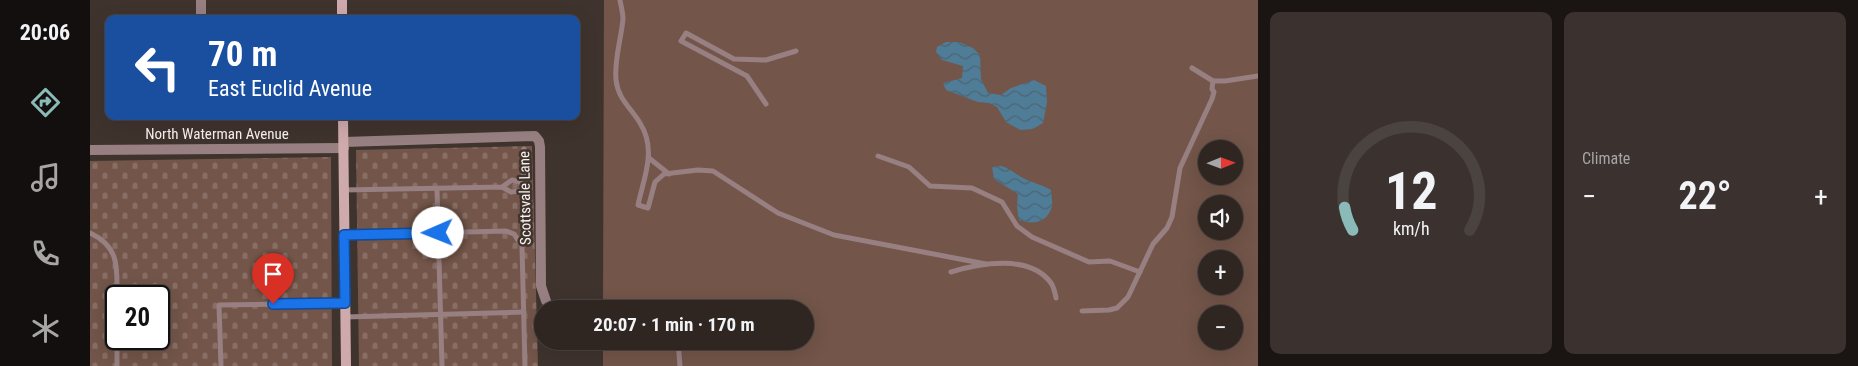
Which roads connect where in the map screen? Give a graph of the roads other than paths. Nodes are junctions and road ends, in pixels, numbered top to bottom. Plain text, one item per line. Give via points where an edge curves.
1 (201, 0) edge
2 (342, 0) edge
3 (620, 0) edge
4 (201, 15) dead end
5 (342, 15) edge
6 (796, 51) dead end
7 (1192, 68) dead end
8 (1258, 76) edge
9 (1213, 81) junction
10 (766, 104) dead end
11 (343, 120) edge
12 (344, 145) junction
13 (524, 149) dead end
14 (90, 150) edge
15 (878, 156) dead end
16 (649, 158) junction
17 (668, 174) junction
18 (520, 182) junction
19 (502, 187) junction
20 (437, 188) junction
21 (344, 190) junction
22 (90, 233) edge
23 (438, 233) junction
24 (344, 235) junction
25 (986, 264) junction
26 (951, 272) dead end
27 (1140, 272) junction
28 (117, 285) edge
29 (1056, 298) dead end
30 (546, 300) edge
31 (345, 303) junction
32 (1082, 311) dead end
33 (524, 312) junction
34 (440, 314) junction
35 (345, 316) junction
36 (117, 350) edge
37 (679, 350) edge
38 (117, 366) edge
39 (221, 366) edge
40 (346, 366) edge
41 (442, 366) edge
42 (525, 366) edge
43 (680, 366) edge

1 - 4 street
2 - 5 main road
3 - 16 lane via 623,17 615,67 616,82 620,97 643,129
6 - 10 lane via 766,60 734,59 686,33 681,41 747,76
7 - 9 lane
8 - 9 lane
9 - 27 lane via 1212,98 1180,168 1172,217 1153,244
11 - 12 main road
12 - 14 street, North Waterman Avenue
12 - 21 main road
12 - 30 street, Scottsvale Lane via 535,136 540,147 541,286
13 - 18 lane via 524,171
15 - 27 lane via 909,168 930,186 972,188 988,194 1002,202 1017,226 1032,237 1089,262 1110,261
16 - 17 lane
16 - 17 lane via 638,205 648,208 655,182
17 - 25 lane via 698,170 713,172 778,213 834,235
18 - 19 lane via 512,180
18 - 19 lane via 520,191
19 - 20 lane
20 - 21 lane
20 - 23 lane
21 - 24 main road
22 - 28 lane via 106,243 116,259
23 - 24 lane
23 - 33 lane via 506,231 518,237 522,246
23 - 34 lane
24 - 31 main road
25 - 26 lane
25 - 29 lane via 1020,265 1040,273 1052,284
27 - 32 lane via 1128,297 1117,308
31 - 35 main road
31 - 39 lane via 219,305
33 - 34 lane
33 - 42 lane
34 - 35 lane
34 - 41 lane
35 - 40 main road
36 - 38 lane
37 - 43 lane

